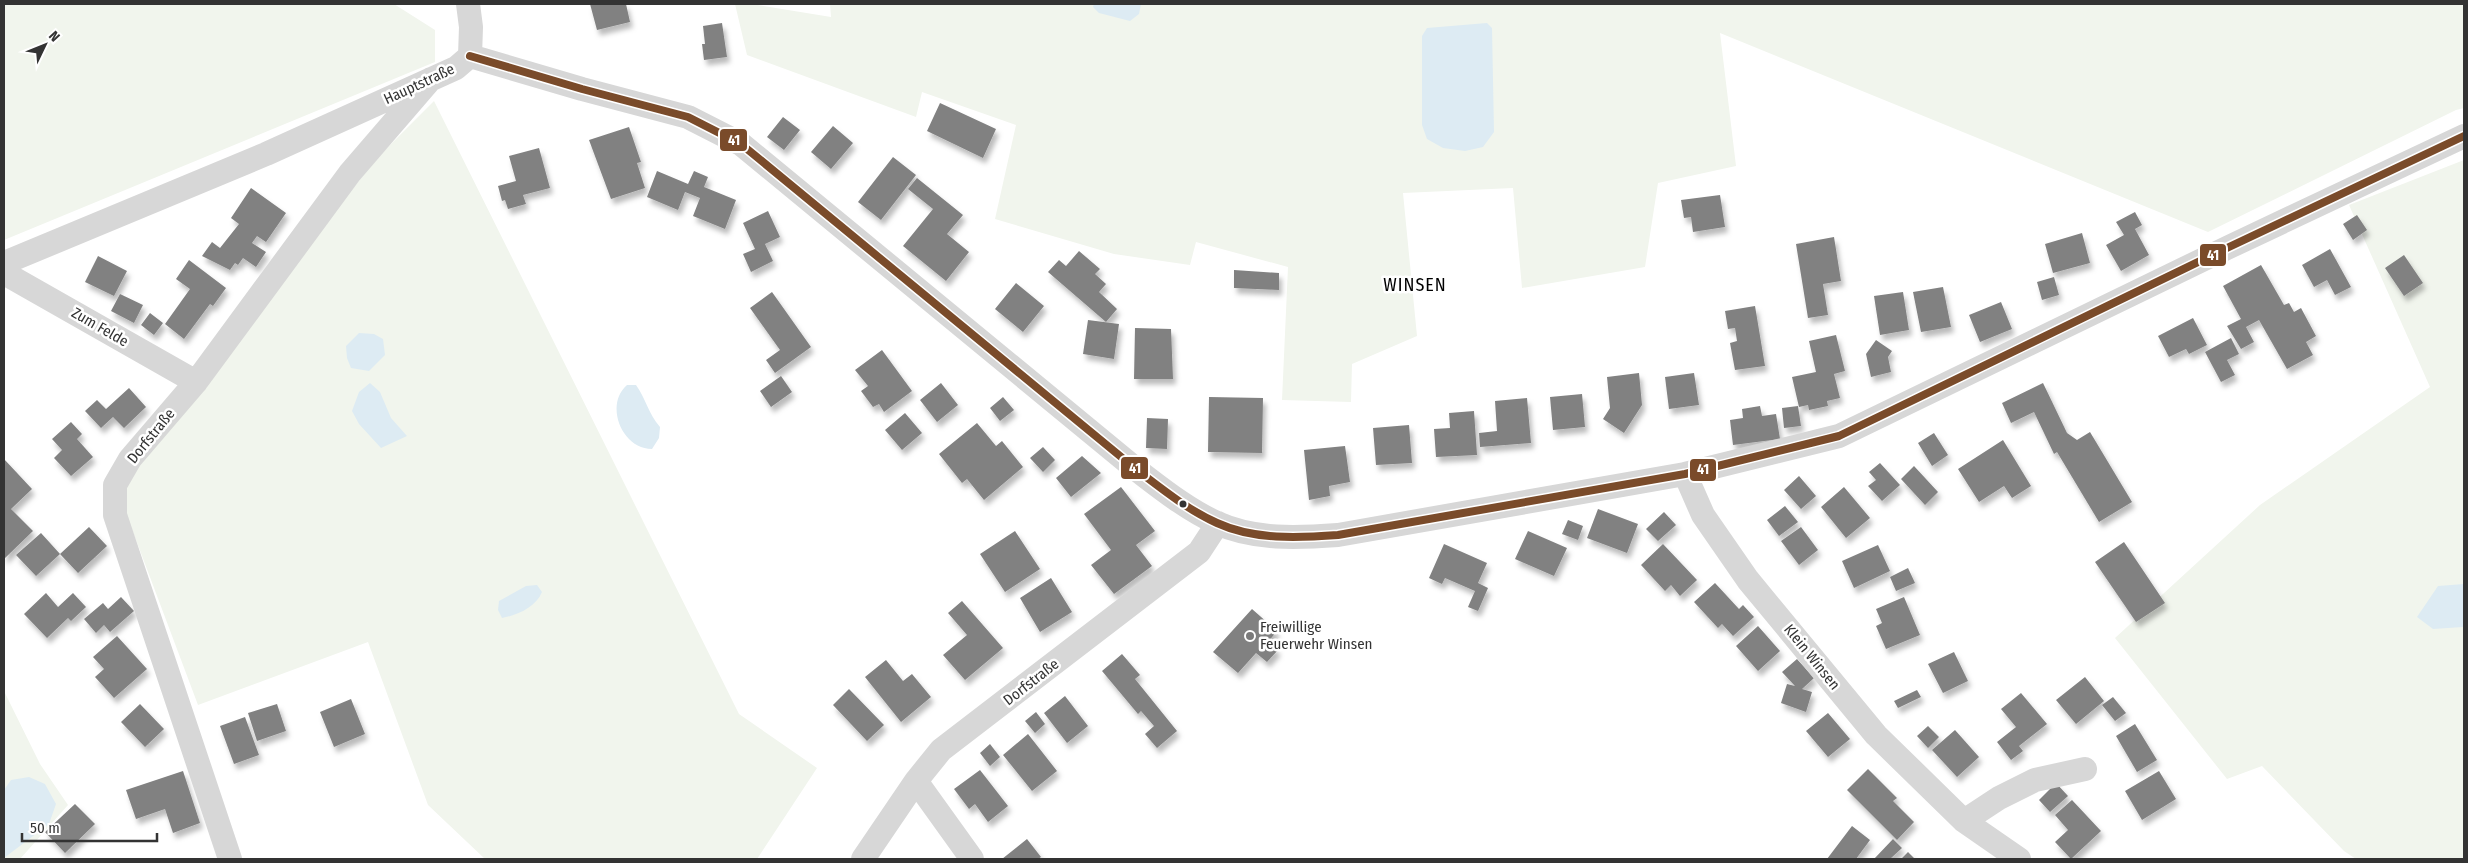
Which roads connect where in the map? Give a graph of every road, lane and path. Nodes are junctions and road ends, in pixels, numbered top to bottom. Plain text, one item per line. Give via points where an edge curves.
1 (468, 4) edge
2 (470, 56) junction
3 (432, 79) junction
4 (2464, 136) edge
5 (4, 263) edge
6 (4, 273) edge
7 (196, 382) junction
8 (1685, 474) junction
9 (1218, 523) junction
10 (2085, 768) dead end
11 (916, 782) junction
12 (1964, 821) junction
13 (230, 859) edge
14 (863, 859) edge
15 (972, 859) edge
16 (2018, 859) edge

1 - 2 street
2 - 3 street, Hauptstraße via 456,68
2 - 9 street, Hauptstraße via 688,117 741,144 1137,470 1175,498
3 - 5 street, Hauptstraße via 266,154
3 - 7 street, Dorfstraße via 350,173
4 - 8 street, Hauptstraße via 1840,436
6 - 7 street, Zum Felde
7 - 13 street, Dorfstraße via 130,459 115,485 115,515
8 - 9 street, Hauptstraße via 1338,535 1295,538 1258,534
8 - 12 street, Klein Winsen via 1703,515 1748,580 1876,735
9 - 11 street, Dorfstraße via 1199,552 941,750
10 - 12 street via 2036,780 1999,798
11 - 14 street, Dorfstraße
11 - 15 street
12 - 16 street, Klein Winsen

